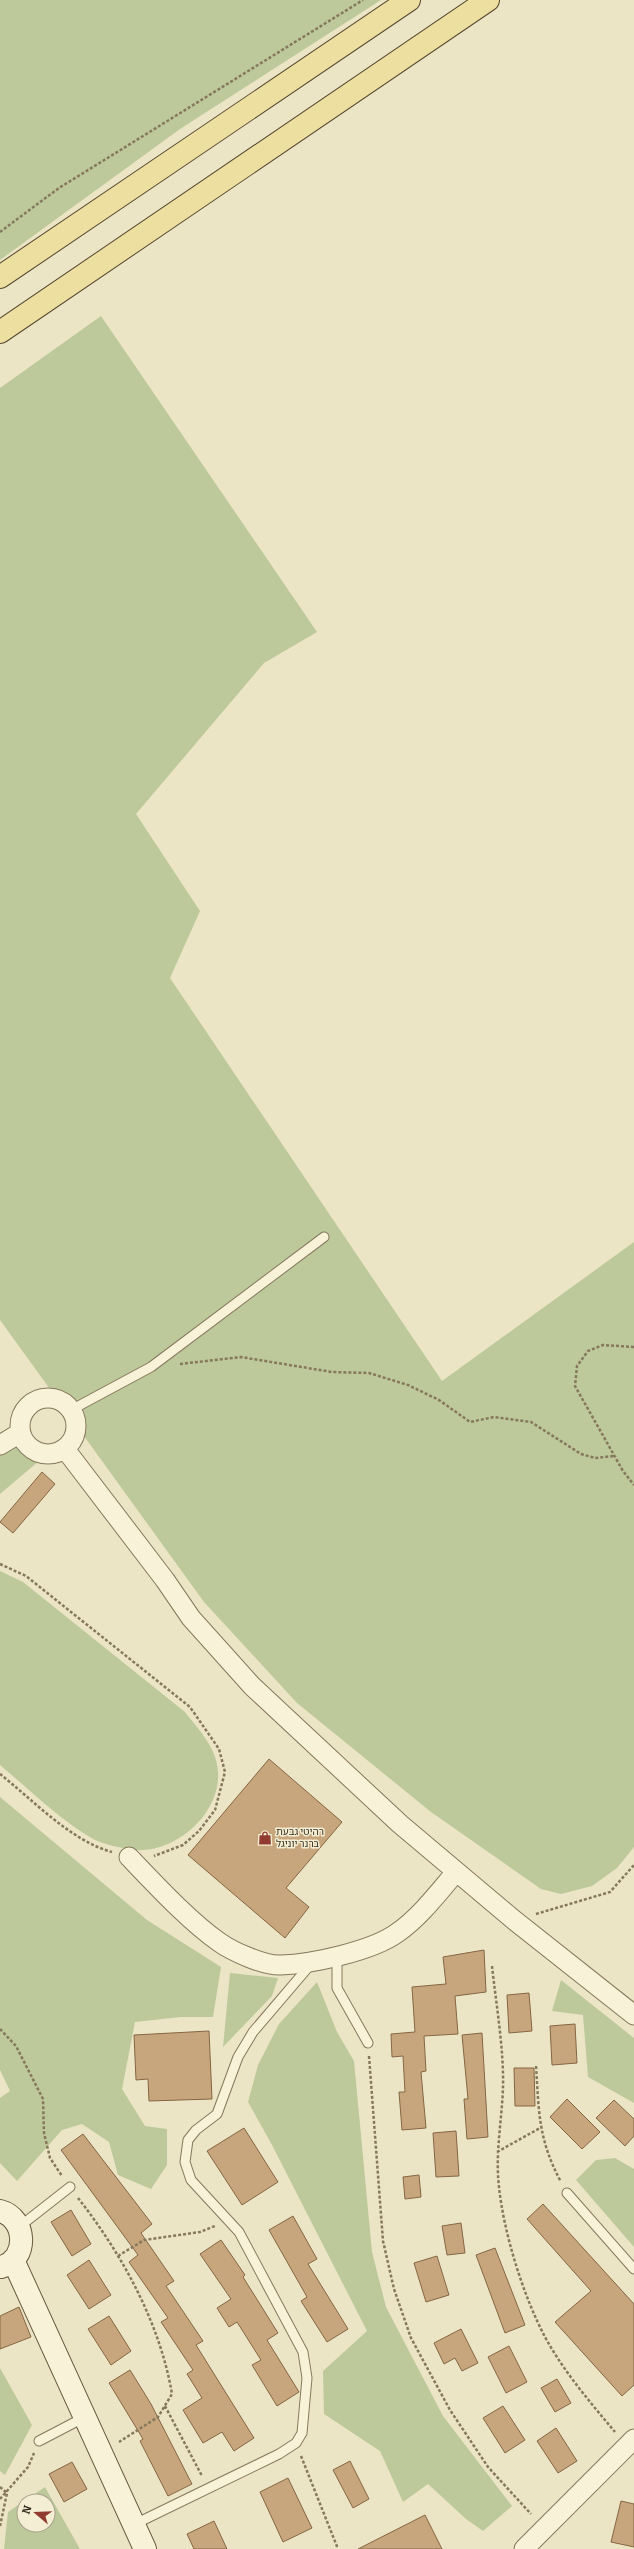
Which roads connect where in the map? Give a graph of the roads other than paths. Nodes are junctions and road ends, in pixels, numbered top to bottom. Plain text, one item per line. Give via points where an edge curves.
1 (409, 0) edge
2 (488, 0) edge
3 (0, 277) edge
4 (0, 332) edge
5 (324, 1237) dead end
6 (71, 1410) junction
7 (20, 1433) junction
8 (0, 1445) edge
9 (66, 1448) junction
10 (129, 1857) road end
11 (456, 1872) junction
12 (337, 1956) junction
13 (315, 1959) junction
14 (634, 2015) edge
15 (368, 2044) road end
16 (70, 2187) road end
17 (567, 2193) road end
18 (0, 2200) edge
19 (11, 2219) edge
20 (7, 2263) edge
21 (634, 2269) edge
22 (86, 2417) junction
23 (39, 2441) road end
24 (630, 2442) edge
25 (135, 2524) junction
26 (526, 2548) edge
27 (145, 2549) edge

1 - 3 main road
2 - 4 main road
5 - 6 lane via 151,1367
6 - 7 street via 61,1400 52,1398 34,1401 22,1415
6 - 9 street via 76,1433
7 - 8 street
7 - 9 street via 30,1448 38,1453 48,1455
9 - 11 street via 165,1580 190,1618 252,1686 400,1824
10 - 13 street via 219,1943 247,1957 280,1965
11 - 12 street via 420,1913 397,1933 360,1952
11 - 14 street
12 - 13 street
12 - 15 lane via 337,1988
13 - 25 lane via 253,2032 238,2057 217,2114 196,2130 188,2140 185,2162 191,2180 239,2232 304,2352 307,2378 302,2433 296,2443 279,2454
16 - 19 lane
17 - 21 lane
18 - 19 street
19 - 20 street via 22,2242
20 - 22 street
22 - 23 lane
22 - 25 street
24 - 26 street
25 - 27 street

